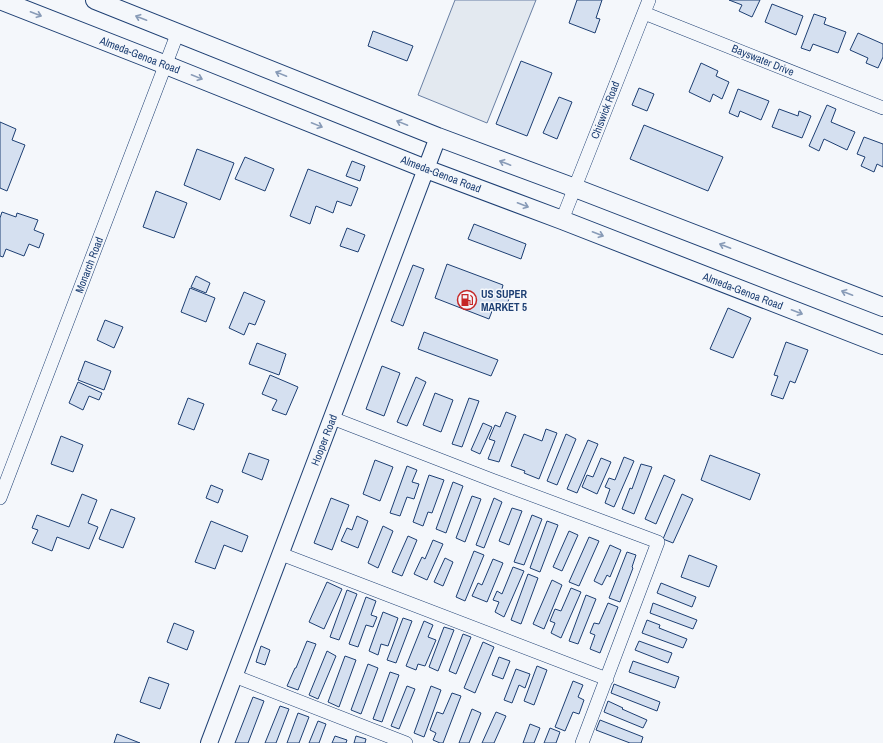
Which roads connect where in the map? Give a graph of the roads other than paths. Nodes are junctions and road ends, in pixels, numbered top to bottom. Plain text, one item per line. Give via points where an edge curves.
1 (0, 0) edge
2 (95, 0) edge
3 (649, 0) edge
4 (644, 13) junction
5 (178, 32) junction
6 (166, 65) junction
7 (883, 108) edge
8 (438, 137) junction
9 (426, 169) junction
10 (575, 188) junction
11 (562, 220) junction
12 (883, 307) edge
13 (883, 345) edge
14 (332, 418) junction
15 (0, 498) edge
16 (280, 554) junction
17 (234, 676) junction
18 (607, 679) junction
19 (209, 743) edge
20 (406, 743) edge
21 (582, 743) edge

1 -> 6 main road, Almeda-Genoa Road
5 -> 2 main road
3 - 4 street, Chiswick Road
4 - 7 street, Bayswater Drive
4 - 10 street, Chiswick Road
5 - 6 street, Monarch Road
8 -> 5 main road
6 -> 9 main road, Almeda-Genoa Road
6 - 15 street, Monarch Road
8 - 9 street, Hooper Road
10 -> 8 main road
9 -> 11 main road, Almeda-Genoa Road
9 - 14 street, Hooper Road
10 - 11 street, Chiswick Road
12 -> 10 main road
11 -> 13 main road, Almeda-Genoa Road
14 - 16 street, Hooper Road
14 - 18 street via 658,542
16 - 17 street, Hooper Road
16 - 18 street
17 - 19 street, Hooper Road
17 - 20 street
18 - 21 street

